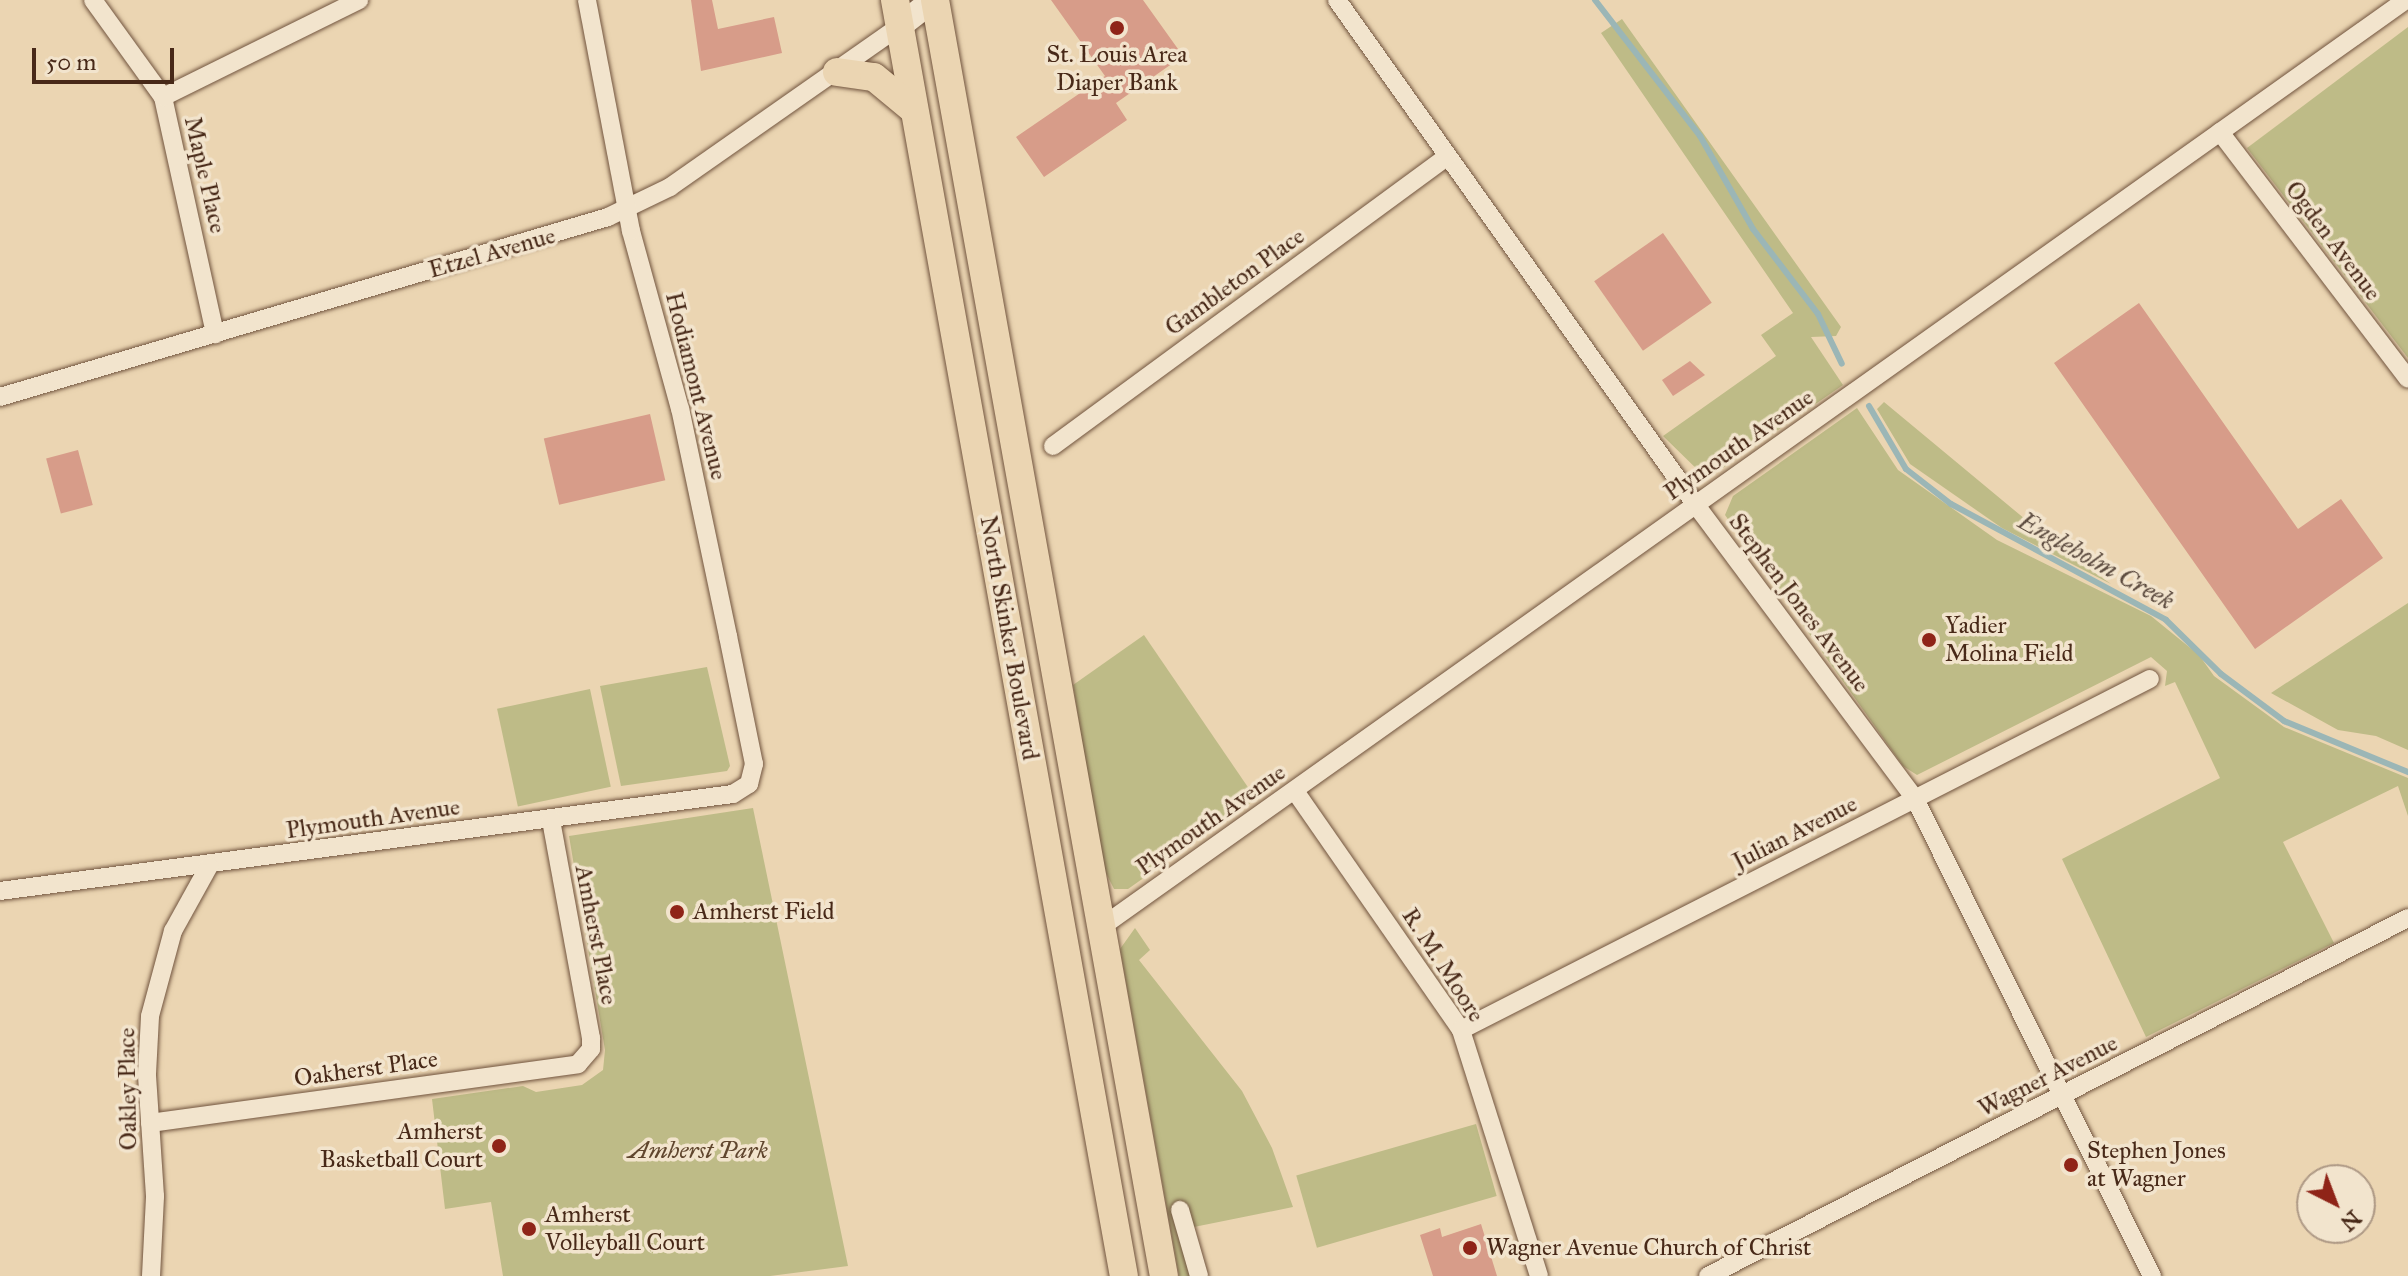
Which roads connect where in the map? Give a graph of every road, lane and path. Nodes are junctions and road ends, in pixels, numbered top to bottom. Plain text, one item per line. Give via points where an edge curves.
1 (93, 0) edge
2 (359, 0) edge
3 (587, 0) edge
4 (934, 0) edge
5 (1337, 0) edge
6 (2406, 0) edge
7 (897, 13) edge
8 (837, 72) junction
9 (163, 97) junction
10 (914, 110) junction
11 (2220, 132) junction
12 (1447, 157) junction
13 (628, 209) junction
14 (215, 334) junction
15 (2408, 379) edge
16 (0, 397) edge
17 (1053, 446) dead end
18 (1696, 505) junction
19 (2150, 679) dead end
20 (749, 784) joint
21 (1295, 791) junction
22 (1915, 799) junction
23 (551, 819) junction
24 (209, 866) junction
25 (0, 891) edge
26 (2408, 918) edge
27 (1100, 928) junction
28 (1461, 1030) junction
29 (585, 1059) joint
30 (2063, 1095) junction
31 (150, 1123) junction
32 (1180, 1210) dead end
33 (151, 1276) edge
34 (1124, 1276) edge
35 (1164, 1276) edge
36 (1199, 1276) edge
37 (1539, 1276) edge
38 (1708, 1276) edge
39 (2152, 1276) edge

1 - 9 street, Maple Place
2 - 9 street
3 - 13 street, Hodiamont Avenue
4 - 7 street, Etzel Avenue
4 - 27 main road, North Skinker Boulevard
5 - 12 street, Stephen Jones Avenue
6 - 11 street, Plymouth Avenue
7 - 8 street, Etzel Avenue
7 - 10 main road, North Skinker Boulevard
8 - 10 main road via 874,77
8 - 13 street, Etzel Avenue via 670,187
9 - 14 street, Maple Place
10 - 34 main road, North Skinker Boulevard
11 - 15 street, Ogden Avenue
11 - 18 street, Plymouth Avenue
12 - 17 street, Gambleton Place
12 - 18 street, Stephen Jones Avenue
13 - 14 street, Etzel Avenue
13 - 20 street, Hodiamont Avenue via 680,409 728,636 754,764
14 - 16 street, Etzel Avenue
18 - 21 street, Plymouth Avenue
18 - 22 street, Stephen Jones Avenue
19 - 22 street, Julian Avenue
20 - 23 street, Plymouth Avenue via 733,794
21 - 27 street, Plymouth Avenue
21 - 28 street, R. M. Moore
22 - 28 street, Julian Avenue
22 - 30 street, Stephen Jones Avenue
23 - 24 street, Plymouth Avenue
23 - 29 street, Amherst Place via 591,1038
24 - 25 street, Plymouth Avenue
24 - 31 street, Oakley Place via 173,931 150,1016
26 - 30 street, Wagner Avenue
27 - 35 main road, North Skinker Boulevard
28 - 37 street, R. M. Moore
29 - 31 street, Oakherst Place via 568,1067
30 - 38 street, Wagner Avenue
30 - 39 street, Stephen Jones Avenue
31 - 33 street, Oakley Place via 155,1196
32 - 36 street

